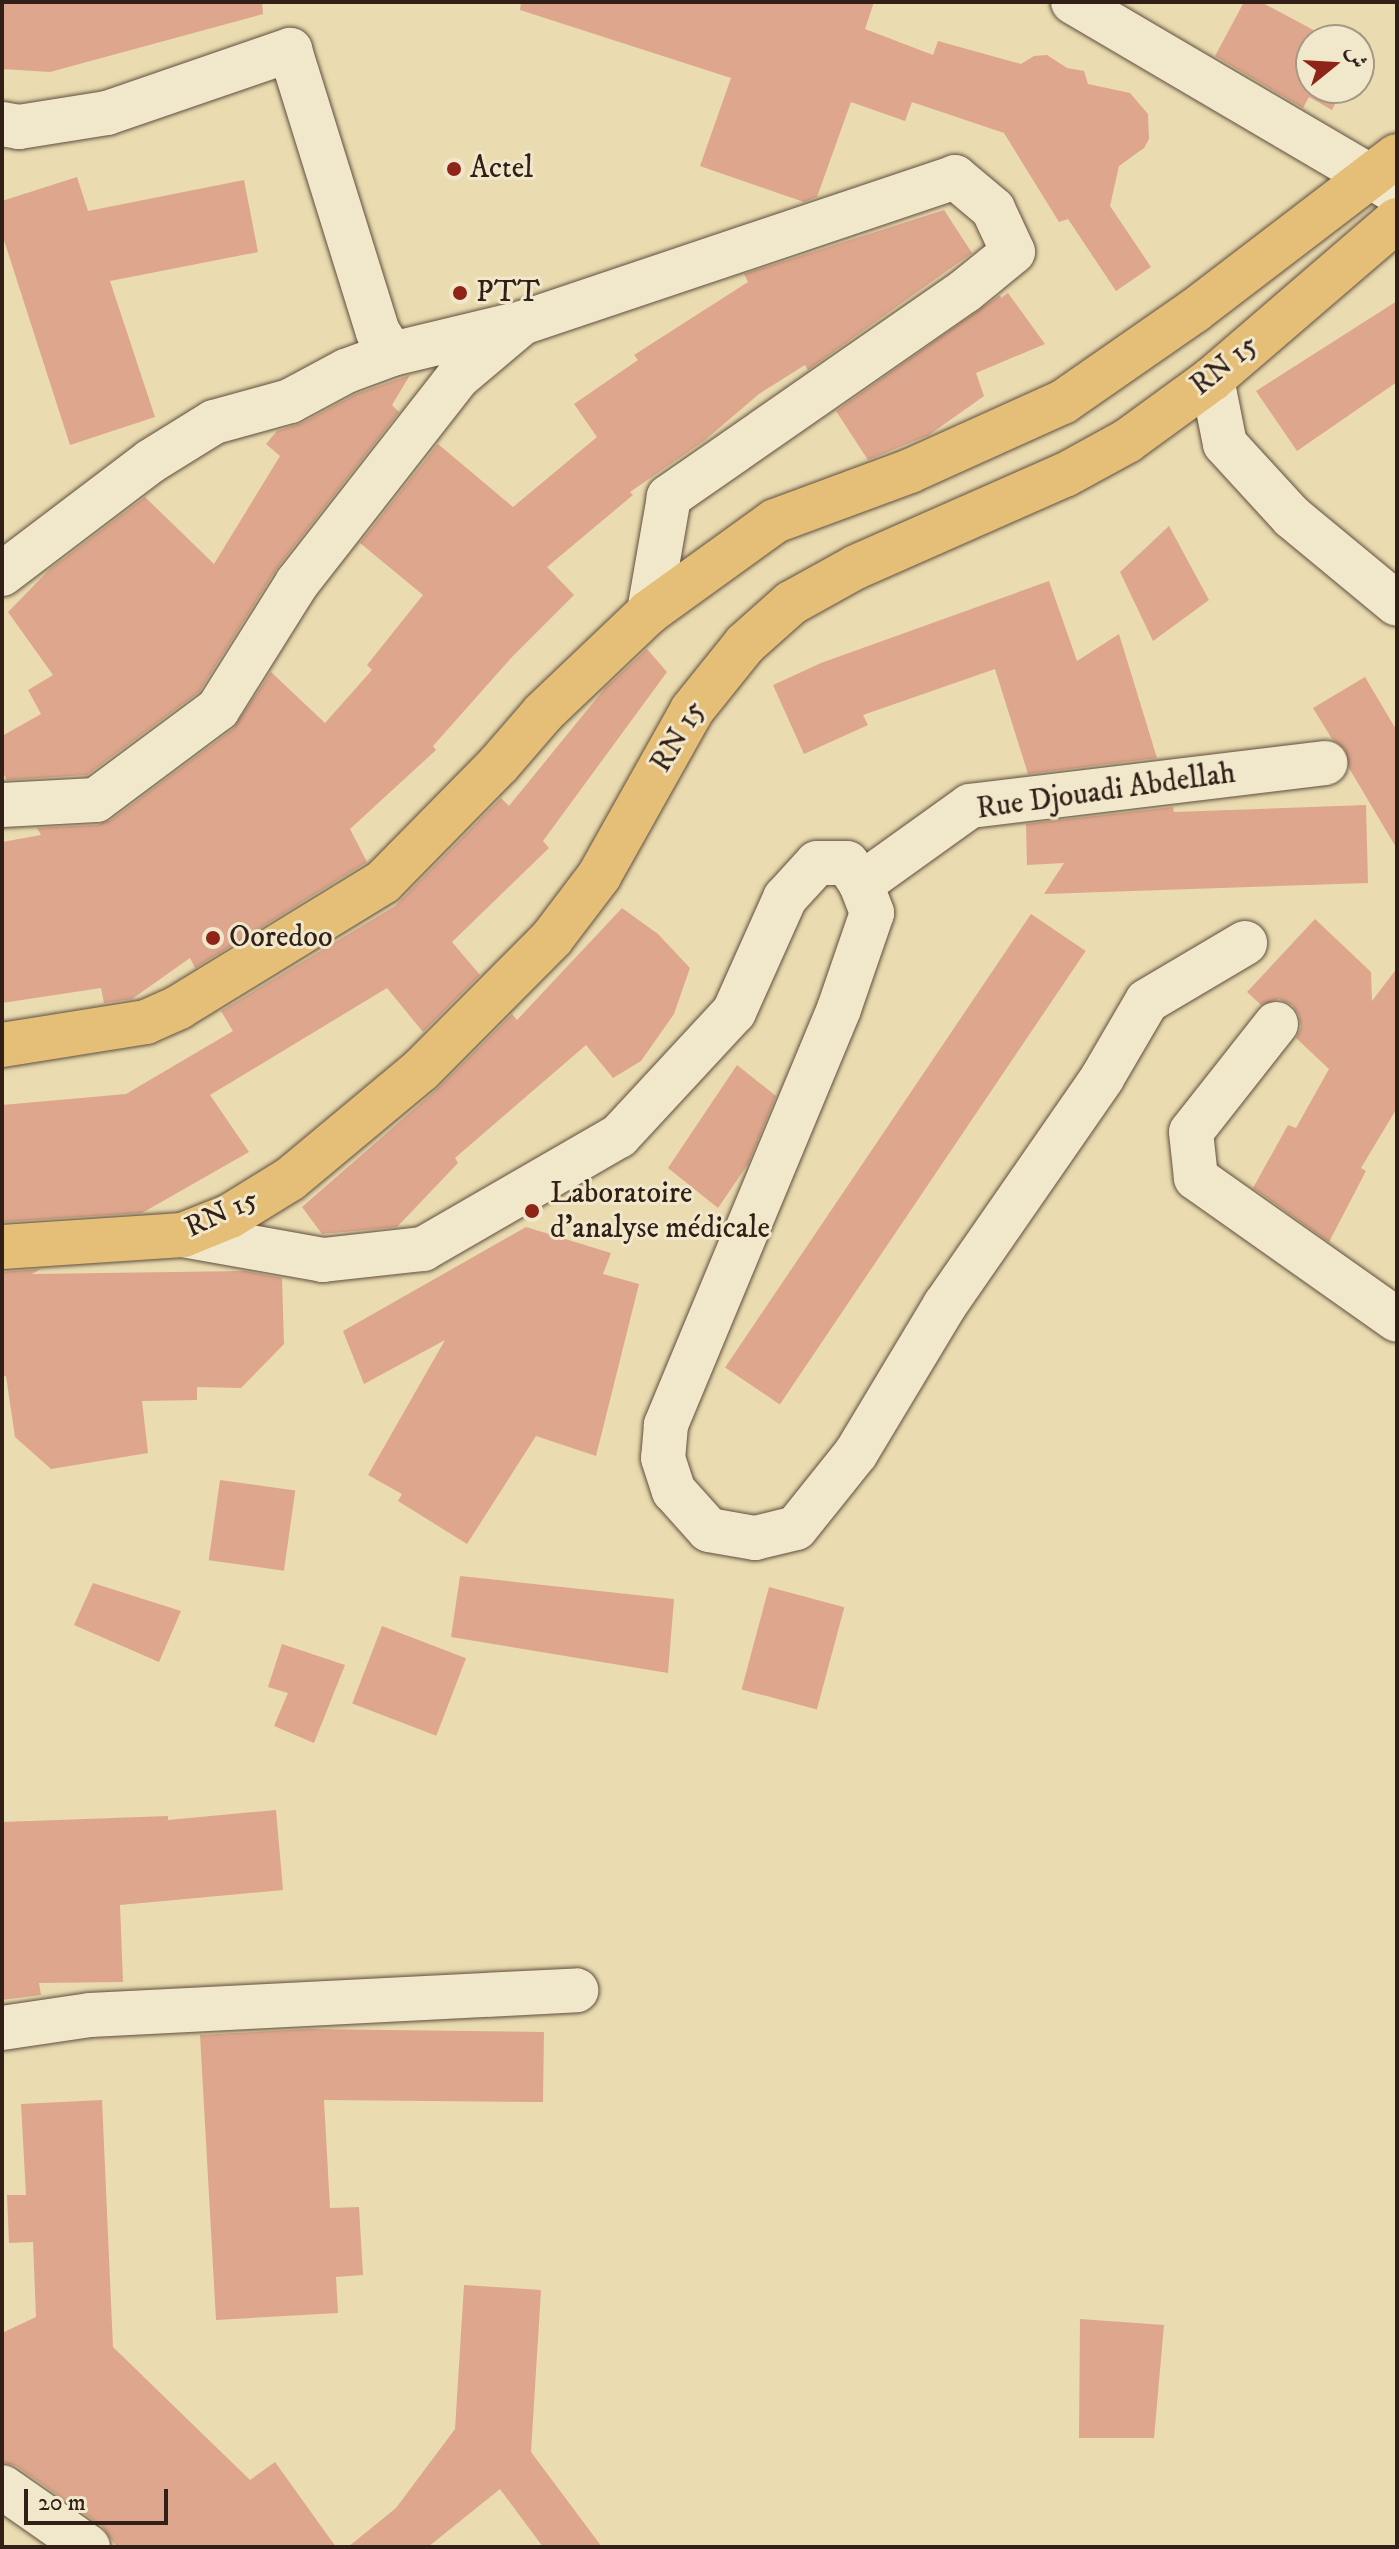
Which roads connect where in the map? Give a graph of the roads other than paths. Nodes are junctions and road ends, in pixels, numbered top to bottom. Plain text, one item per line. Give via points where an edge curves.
1 (1073, 2) edge
2 (2, 124) edge
3 (1388, 175) edge
4 (1397, 220) edge
5 (522, 323) junction
6 (392, 354) junction
7 (1212, 379) junction
8 (2, 574) edge
9 (1397, 604) edge
10 (649, 612) junction
11 (1325, 763) dead end
12 (2, 805) edge
13 (861, 884) junction
14 (1245, 943) dead end
15 (1276, 1024) dead end
16 (2, 1045) edge
17 (183, 1235) junction
18 (2, 1247) edge
19 (1397, 1320) edge
20 (576, 1990) dead end
21 (2, 2028) edge
22 (2, 2487) edge
23 (88, 2547) edge

1 - 3 street
2 - 6 street via 19,127 107,113 290,50 378,332
3 - 10 main road, RN 15 via 1063,402 910,471 775,521
4 - 7 main road, RN 15
5 - 6 street
5 - 10 street via 955,177 993,209 1013,252 669,497
5 - 12 street via 458,377 297,583 218,709 96,800
6 - 8 street via 290,401 214,422 151,461
7 - 9 street via 1225,444 1292,517
7 - 17 main road, RN 15 via 1127,441 1065,475 856,567 791,603 745,644 692,710 599,876 552,938 421,1070 290,1179 230,1216
10 - 16 main road, RN 15 via 543,713 383,882 146,1022
11 - 13 street, Rue Djouadi Abdellah via 970,806
13 - 14 street via 872,913 839,1009 666,1425 663,1458 674,1491 709,1530 755,1538 796,1528 856,1453 945,1305 1102,1078 1147,1001
13 - 17 street via 847,863 817,863 785,898 734,1012 619,1136 423,1249 323,1260
15 - 19 street via 1191,1132 1196,1178
17 - 18 main road, RN 15
20 - 21 street via 90,2015
22 - 23 street

